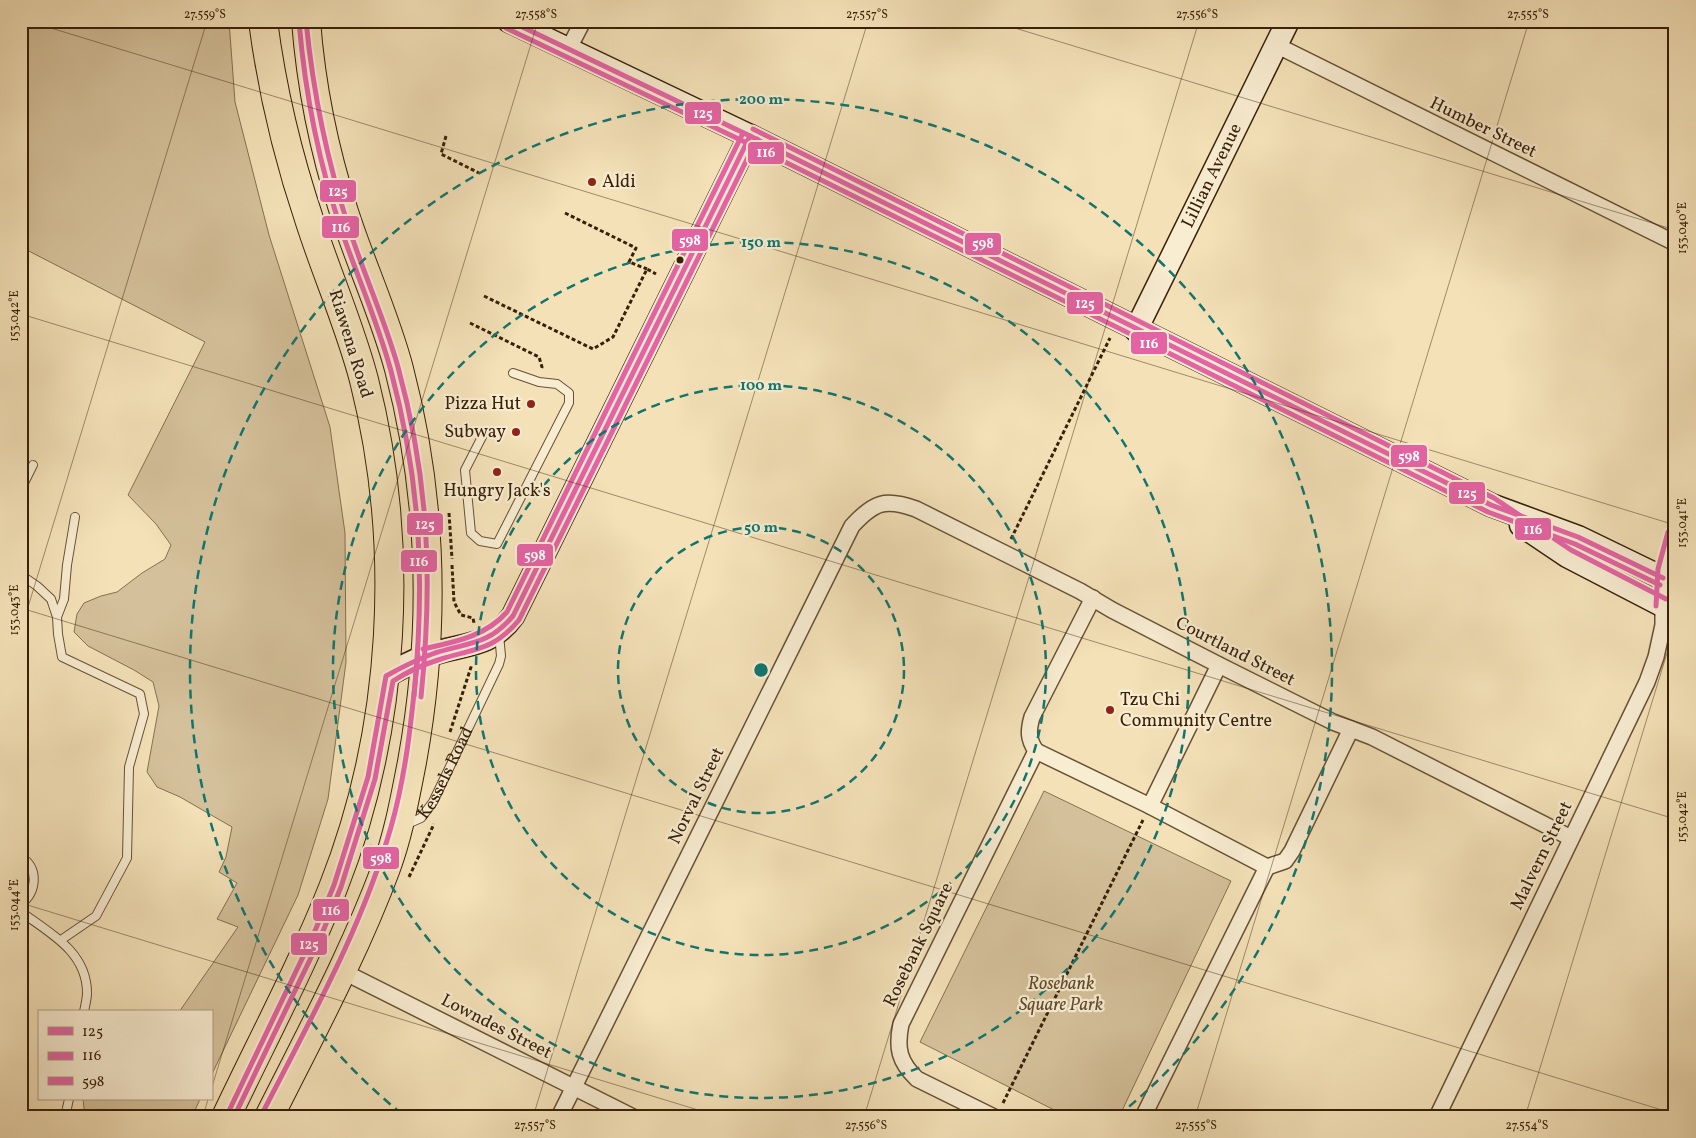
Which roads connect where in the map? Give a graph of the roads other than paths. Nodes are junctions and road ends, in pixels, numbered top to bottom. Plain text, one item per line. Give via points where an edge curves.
1 (263, 21) edge
2 (306, 21) edge
3 (509, 21) edge
4 (582, 21) edge
5 (1288, 21) edge
6 (1276, 45) junction
7 (568, 50) junction
8 (750, 136) junction
9 (1675, 243) edge
10 (1127, 325) junction
11 (513, 373) dead end
12 (485, 431) dead end
13 (33, 465) dead end
14 (21, 489) edge
15 (883, 504) joint
16 (1491, 505) junction
17 (75, 517) dead end
18 (1675, 535) edge
19 (21, 575) edge
20 (1669, 581) edge
21 (1093, 598) junction
22 (1669, 609) edge
23 (58, 617) junction
24 (498, 632) junction
25 (425, 656) junction
26 (1219, 665) junction
27 (386, 676) junction
28 (1351, 730) junction
29 (1036, 751) junction
30 (1150, 806) junction
31 (398, 828) junction
32 (1571, 838) junction
33 (21, 857) edge
34 (1267, 867) junction
35 (21, 904) edge
36 (21, 912) edge
37 (61, 940) junction
38 (342, 971) junction
39 (84, 1010) edge
40 (574, 1087) junction
41 (69, 1102) edge
42 (997, 1113) edge
43 (65, 1117) edge
44 (70, 1117) edge
45 (226, 1117) edge
46 (269, 1117) edge
47 (559, 1117) edge
48 (633, 1117) edge
49 (1143, 1117) edge
50 (1437, 1117) edge

1 - 27 highway, Riawena Road via 272,83 287,148 355,352 374,429 387,526 389,633
2 - 25 highway, Riawena Road via 323,137 343,211 392,348 417,453 427,536
3 - 7 main road
4 - 7 street
5 - 6 main road, Lillian Avenue
6 - 9 street, Humber Street
6 - 10 main road, Lillian Avenue
7 - 8 main road
8 - 10 main road
8 - 24 main road via 519,605
10 - 16 main road
11 - 12 lane via 557,384 569,393 569,403 497,544 480,541 471,533 465,470
13 - 14 lane
15 - 21 street, Courtland Street via 900,503 916,508
15 - 40 street, Norval Street via 866,511 852,526
16 - 20 main road via 1578,537
16 - 22 main road via 1567,556
17 - 23 lane via 64,599
18 - 20 street, Malvern Street via 1669,551
19 - 23 lane via 51,599
20 - 22 street, Malvern Street
21 - 26 street, Courtland Street
21 - 29 street via 1032,717 1028,729 1030,742
22 - 32 street, Malvern Street via 1647,682
23 - 37 lane via 62,657 140,694 144,714 129,767 127,858 96,916
24 - 25 main road via 473,645
24 - 31 lane, Kessels Road via 499,664 433,802 421,818
25 - 27 main road
25 - 31 highway, Riawena Road via 418,729
26 - 28 street, Courtland Street
26 - 30 street
27 - 45 highway via 368,777 334,886
28 - 32 street, Courtland Street via 1372,737
28 - 34 street via 1292,851 1285,861
29 - 30 street
29 - 42 street, Rosebank Square via 901,1024 898,1037 899,1053 907,1070 917,1079
30 - 34 street
31 - 38 highway, Kessels Road via 387,865
32 - 50 street, Malvern Street
33 - 35 lane via 30,865 35,881 29,898
34 - 49 street
36 - 37 lane
37 - 39 lane via 76,956 84,974 87,993
38 - 40 street, Lowndes Street
38 - 46 highway, Kessels Road
40 - 47 street, Norval Street
40 - 48 street, Lowndes Street
41 - 43 lane
41 - 44 lane

